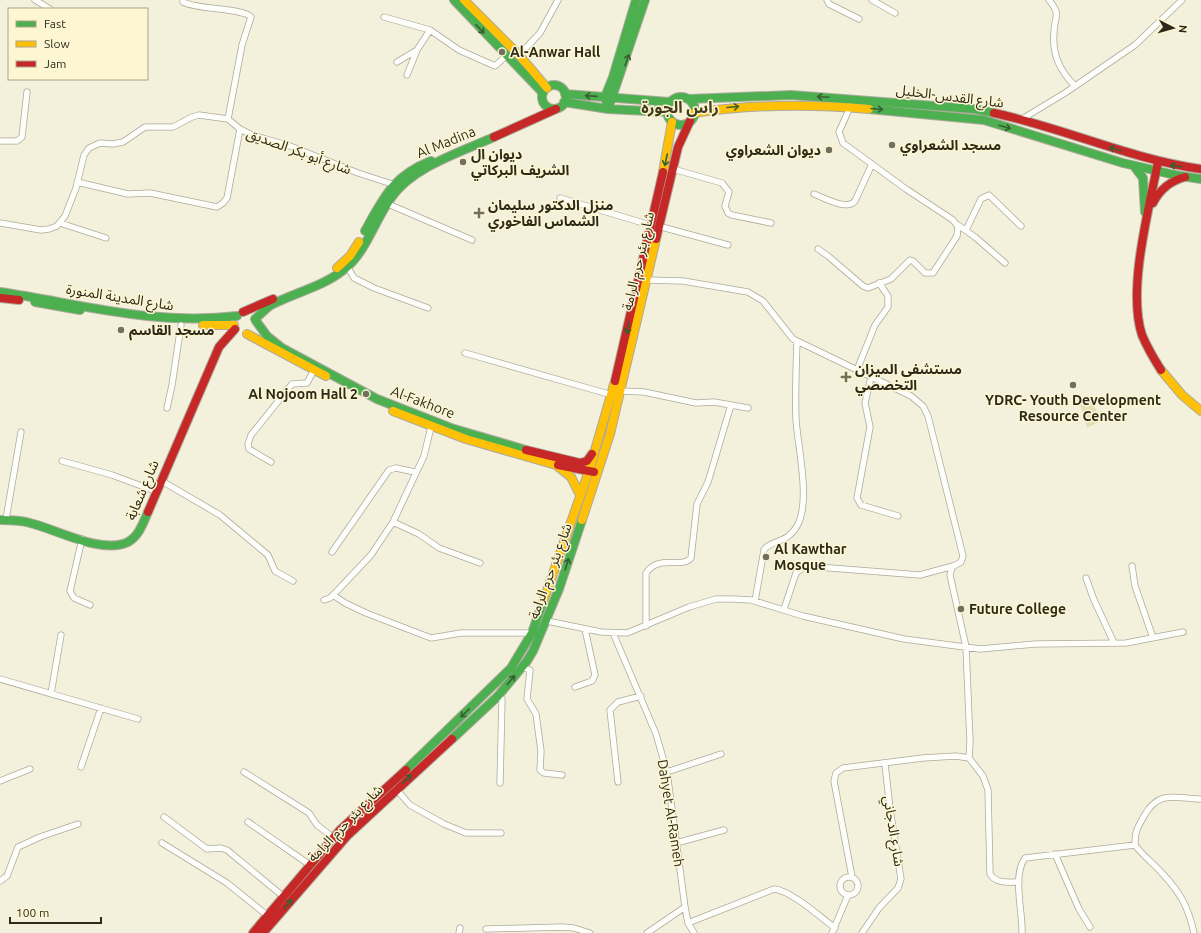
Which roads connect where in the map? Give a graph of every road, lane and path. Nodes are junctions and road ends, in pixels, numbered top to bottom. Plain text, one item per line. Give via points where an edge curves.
1 (35, 0) edge
2 (183, 0) edge
3 (454, 0) edge
4 (464, 0) edge
5 (558, 0) edge
6 (636, 0) edge
7 (644, 0) edge
8 (827, 0) edge
9 (872, 0) edge
10 (1049, 0) edge
11 (1182, 0) edge
12 (48, 8) edge
13 (895, 13) dead end
14 (384, 17) dead end
15 (859, 19) dead end
16 (430, 30) junction
17 (417, 50) junction
18 (519, 55) junction
19 (506, 56) junction
20 (397, 62) dead end
21 (407, 75) dead end
22 (1075, 86) junction
23 (545, 90) junction
24 (27, 92) dead end
25 (609, 97) junction
26 (565, 98) junction
27 (689, 99) junction
28 (669, 102) junction
29 (544, 103) junction
30 (850, 107) junction
31 (556, 109) junction
32 (608, 109) junction
33 (667, 112) junction
34 (694, 113) junction
35 (228, 119) junction
36 (1022, 120) junction
37 (690, 121) junction
38 (672, 122) junction
39 (516, 127) junction
40 (240, 129) junction
41 (0, 141) edge
42 (1158, 162) junction
43 (872, 164) junction
44 (1134, 166) junction
45 (673, 169) junction
46 (1201, 169) edge
47 (1156, 173) junction
48 (1185, 177) junction
49 (1201, 179) edge
50 (77, 182) junction
51 (396, 186) junction
52 (814, 194) dead end
53 (560, 198) dead end
54 (388, 204) junction
55 (1149, 216) junction
56 (0, 223) edge
57 (60, 223) junction
58 (771, 223) dead end
59 (958, 225) junction
60 (654, 226) junction
61 (1021, 226) dead end
62 (1147, 226) junction
63 (966, 230) junction
64 (106, 238) dead end
65 (472, 240) dead end
66 (728, 245) dead end
67 (818, 249) dead end
68 (1005, 263) dead end
69 (346, 265) junction
70 (647, 280) junction
71 (879, 283) junction
72 (0, 292) edge
73 (0, 298) edge
74 (428, 308) dead end
75 (240, 314) junction
76 (256, 320) junction
77 (181, 325) junction
78 (234, 327) junction
79 (247, 334) junction
80 (797, 341) junction
81 (465, 353) dead end
82 (314, 370) junction
83 (857, 370) junction
84 (871, 377) junction
85 (621, 391) junction
86 (612, 395) junction
87 (731, 405) junction
88 (167, 408) dead end
89 (748, 408) dead end
90 (1201, 411) edge
91 (431, 427) junction
92 (21, 432) dead end
93 (595, 450) junction
94 (62, 461) dead end
95 (270, 462) dead end
96 (583, 463) junction
97 (555, 464) junction
98 (589, 471) junction
99 (415, 472) junction
100 (598, 473) junction
101 (160, 480) junction
102 (156, 491) junction
103 (580, 495) junction
104 (898, 516) dead end
105 (3, 519) edge
106 (393, 522) junction
107 (82, 539) junction
108 (332, 552) dead end
109 (480, 563) dead end
110 (953, 566) junction
111 (1132, 566) dead end
112 (1086, 578) dead end
113 (293, 582) dead end
114 (333, 595) junction
115 (324, 600) dead end
116 (755, 601) junction
117 (90, 605) dead end
118 (784, 609) junction
119 (547, 621) junction
120 (646, 626) junction
121 (585, 629) junction
122 (1183, 632) dead end
123 (532, 633) junction
124 (613, 633) junction
125 (61, 634) dead end
126 (1153, 638) junction
127 (1114, 643) junction
128 (966, 647) junction
129 (521, 667) junction
130 (0, 679) edge
131 (575, 687) dead end
132 (51, 694) junction
133 (498, 696) junction
134 (641, 696) junction
135 (101, 708) junction
136 (138, 719) dead end
137 (721, 754) dead end
138 (969, 758) junction
139 (885, 764) junction
140 (81, 766) dead end
141 (30, 769) dead end
142 (244, 772) dead end
143 (667, 772) junction
144 (562, 775) dead end
145 (0, 781) edge
146 (618, 782) dead end
147 (500, 783) dead end
148 (396, 789) junction
149 (1201, 799) edge
150 (164, 817) dead end
151 (248, 822) dead end
152 (78, 824) dead end
153 (724, 830) dead end
154 (501, 833) dead end
155 (334, 838) junction
156 (162, 843) dead end
157 (676, 844) junction
158 (1135, 845) junction
159 (1055, 854) junction
160 (310, 865) junction
161 (852, 877) junction
162 (0, 881) edge
163 (1019, 882) junction
164 (848, 895) junction
165 (284, 897) junction
166 (685, 907) junction
167 (268, 916) junction
168 (688, 923) junction
169 (1090, 927) dead end
170 (486, 929) dead end
171 (834, 930) edge
172 (253, 933) edge
173 (263, 933) edge
174 (590, 933) edge
175 (647, 933) edge
176 (694, 933) edge
177 (862, 933) edge
178 (1022, 933) edge
179 (1194, 933) edge

1 - 12 street
2 - 35 street via 192,7 238,11 248,13 251,17 242,45
3 -> 19 main road
4 - 18 main road
5 - 18 street via 540,33
6 - 25 main road
25 -> 7 main road via 632,42
8 - 15 street via 829,4
9 - 13 street
10 - 22 street via 1058,17 1054,31 1057,61 1064,75
11 - 22 street via 1135,45
14 - 16 street
16 - 17 street
16 - 19 street via 459,50 495,66
17 - 20 street
17 - 21 street
18 - 23 main road
19 - 23 main road
22 - 36 street
23 - 26 main road via 558,86
23 - 29 main road
24 - 41 street via 22,138 16,141
25 -> 26 main road
25 - 28 main road
25 - 32 main road
26 - 31 main road
26 - 32 main road
27 - 28 main road via 681,96
27 - 34 main road via 694,106
36 -> 27 main road, شارع القدس-الخليل via 974,109 830,97 756,96
28 - 33 main road
29 - 31 main road via 549,108
29 - 39 main road via 532,117
34 -> 30 main road, شارع القدس-الخليل via 718,108 761,105
30 - 43 street via 839,132 841,140
30 -> 44 main road, شارع القدس-الخليل via 964,117 993,123
31 - 39 main road
32 - 33 main road
33 - 38 main road
34 - 37 main road
35 - 40 street, شارع أبو بكر الصديق
35 - 50 street via 195,116 173,127 145,127 127,140 118,143 96,144 84,155
42 -> 36 main road, شارع القدس-الخليل
37 - 38 main road via 681,125
37 - 45 main road, شارع بئر حرم الرامة via 678,147
38 -> 60 main road, شارع بئر حرم الرامة
39 - 51 main road, Al Madina via 435,164
40 - 50 street via 227,198 219,206 212,207 150,193 128,194
40 - 51 street, شارع أبو بكر الصديق
46 -> 42 main road, شارع القدس-الخليل
42 - 47 main road
43 - 52 street via 851,205
43 - 59 street
44 - 47 main road, شارع القدس-الخليل
44 - 62 main road via 1143,178
45 - 58 street via 722,183 729,192 725,206 728,213
45 - 60 main road, شارع بئر حرم الرامة
47 - 48 main road, شارع القدس-الخليل
47 - 55 main road
48 - 49 main road, شارع القدس-الخليل
48 - 55 main road via 1174,180 1158,194
50 - 57 street
51 - 54 main road, Al Madina
51 - 69 main road, Al Madina
53 - 60 street
54 - 65 street
54 - 69 main road, Al Madina via 358,254
55 - 62 main road
56 - 57 street via 45,230
57 - 64 street
59 - 63 street
59 - 71 street via 957,236 934,273 925,273 910,260 891,279
60 - 66 street
60 - 70 main road, شارع بئر حرم الرامة
60 -> 86 main road, شارع بئر حرم الرامة
61 - 63 street via 989,195 981,199
62 - 90 main road via 1139,277 1138,313 1142,334 1165,376
63 - 68 street
67 - 71 street via 865,287
69 - 74 street via 354,278
69 - 75 main road, Al Madina
69 - 76 main road, Al Madina via 332,278 270,306
70 - 80 street via 683,281 748,292 762,301
70 - 85 main road, شارع بئر حرم الرامة
71 - 83 street via 888,296 888,307 875,325
72 - 75 main road, شارع المدينة المنورة via 149,317 212,320
73 - 77 main road, شارع المدينة المنورة
75 - 76 main road via 249,313
75 - 78 main road
76 - 79 main road, Al Madina via 253,331
76 - 96 main road, Al-Fakhore via 260,331 268,338 378,399 434,422 480,437
77 - 78 main road, شارع المدينة المنورة
77 - 88 street
78 - 79 main road via 240,333
78 - 101 main road, شارع شعابة via 219,347
79 - 82 main road, Al-Fakhore
80 - 83 street
80 - 116 street via 796,422 802,471 802,512 799,523 791,534 764,550
81 - 86 street
82 - 91 main road, Al-Fakhore via 376,403
82 - 95 street via 307,383 292,384 251,435 249,449
83 - 84 street
84 - 104 street via 866,402 870,427 857,498 861,504
84 - 110 street via 911,396 926,411 963,555 961,562
85 - 87 street via 644,392 696,403
85 - 100 main road, شارع بئر حرم الرامة
86 - 93 main road, شارع بئر حرم الرامة
87 - 89 street
87 - 120 street via 708,482 697,504 691,558 687,561 660,562 646,573
91 - 97 main road, Al-Fakhore
91 - 99 street via 424,456
92 - 105 street
93 - 96 main road
93 - 98 main road, شارع بئر حرم الرامة
94 - 102 street
96 - 98 main road
97 - 98 main road
97 - 103 main road, Al-Fakhore via 570,476 578,486
98 - 100 main road
98 - 103 main road, شارع بئر حرم الرامة
99 - 106 street
99 - 108 street via 394,468 389,470
119 -> 100 main road, شارع بئر حرم الرامة
101 - 102 main road, شارع شعابة
101 - 113 street via 220,515 268,554 276,573
102 - 107 main road, شارع شعابة via 141,528 132,539 115,546
103 - 123 main road, شارع بئر حرم الرامة
105 - 107 main road, شارع شعابة via 27,522
106 - 109 street via 419,534 439,548
106 - 114 street via 371,556
107 - 117 street via 70,591 74,598
110 - 118 street via 920,575 804,566 796,573
110 - 128 street via 950,575
111 - 126 street via 1135,586
112 - 127 street
114 - 115 street
114 - 123 street via 366,613 431,638 461,633
116 - 118 street
116 - 120 street via 716,600 689,607
118 - 128 street via 803,616 904,639
119 - 121 street
119 - 129 main road, شارع بئر حرم الرامة via 533,651
120 - 124 street via 627,633
121 - 124 street
121 - 131 street via 595,675 592,681
122 - 126 street
123 -> 155 main road, شارع بئر حرم الرامة via 511,668
124 - 134 street, Dahyet Al-Rameh
125 - 132 street
126 - 127 street
127 - 128 street via 1035,644 980,649
128 - 138 street
133 -> 129 main road, شارع بئر حرم الرامة
129 - 144 street via 530,670 528,700 536,714 541,751 540,770 544,773
130 - 132 street
132 - 135 street
133 - 147 street via 502,699
148 -> 133 main road, شارع بئر حرم الرامة
134 - 143 street, Dahyet Al-Rameh
134 - 146 street via 618,702 610,710
135 - 136 street
135 - 140 street
137 - 143 street
138 - 139 street via 923,758
138 - 163 street via 984,776 988,790 990,874 1000,881
139 - 161 street via 843,768 834,777
139 - 177 street, شارع الدجاني via 902,879
141 - 145 street
142 - 155 street via 310,813 317,824
143 - 157 street, Dahyet Al-Rameh
148 - 154 street via 410,805 466,833
173 -> 148 main road, شارع بئر حرم الرامة via 348,835
149 - 158 street via 1157,800 1150,806 1135,830
150 - 165 street via 207,849 227,850
151 - 160 street
152 - 162 street via 18,847 7,876
153 - 157 street
155 - 160 main road, شارع بئر حرم الرامة
156 - 167 street via 227,883
157 - 166 street, Dahyet Al-Rameh
158 - 159 street
158 - 179 street via 1145,859 1160,870 1176,890 1188,909
159 - 163 street via 1025,858
159 - 169 street via 1079,909
160 - 165 main road, شارع بئر حرم الرامة
161 - 164 street via 858,886 856,891
161 - 164 street via 843,879 840,884 841,890
163 - 178 street
164 - 171 street
165 - 167 main road, شارع بئر حرم الرامة
166 - 168 street, Dahyet Al-Rameh
166 - 175 street
167 - 172 main road, شارع بئر حرم الرامة
168 - 171 street via 774,889 793,898
168 - 176 street
170 - 174 street via 562,927

